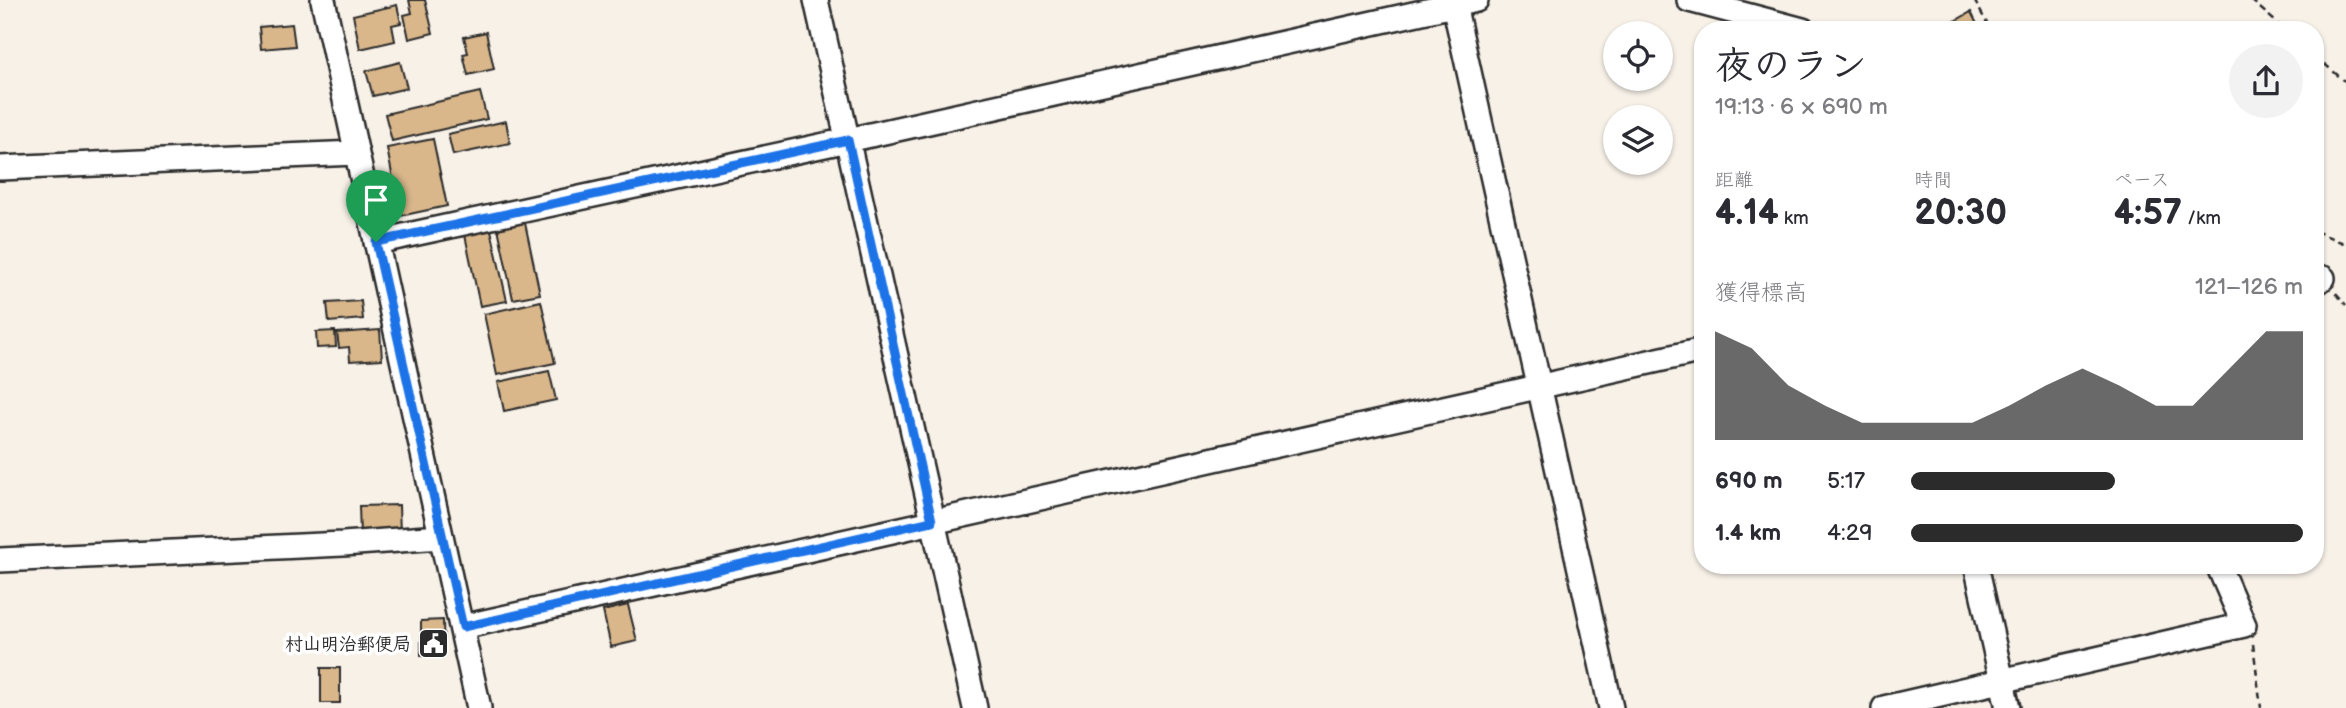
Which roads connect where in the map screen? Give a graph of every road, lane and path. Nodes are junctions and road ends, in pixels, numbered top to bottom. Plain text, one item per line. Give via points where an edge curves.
1 (323, 0) edge
2 (816, 0) edge
3 (1689, 0) edge
4 (1974, 0) edge
5 (2251, 0) edge
6 (1461, 2) edge
7 (1769, 21) edge
8 (1985, 21) edge
9 (2275, 21) edge
10 (2324, 64) edge
11 (2346, 82) edge
12 (848, 140) junction
13 (356, 153) junction
14 (0, 168) edge
15 (2324, 235) edge
16 (376, 242) junction
17 (2346, 244) edge
18 (1694, 352) edge
19 (1540, 386) junction
20 (932, 521) junction
21 (441, 537) junction
22 (0, 559) edge
23 (1978, 574) edge
24 (2222, 574) edge
25 (2244, 625) junction
26 (463, 627) junction
27 (2001, 682) junction
28 (480, 708) edge
29 (975, 708) edge
30 (1611, 708) edge
31 (1884, 708) edge
32 (2008, 708) edge
33 (2261, 708) edge

1 - 13 street
2 - 12 street
3 - 7 street
4 - 8 path
5 - 9 path
6 - 12 street
6 - 19 street
10 - 11 path
12 - 16 street
12 - 20 street
13 - 14 street
13 - 16 street
15 - 17 path
16 - 21 street
18 - 19 street
19 - 20 street
19 - 30 street
20 - 26 street
20 - 29 street
21 - 22 street
21 - 26 street
23 - 27 street
24 - 25 street
25 - 27 street
25 - 33 path via 2253,643
26 - 28 street
27 - 31 street
27 - 32 street

